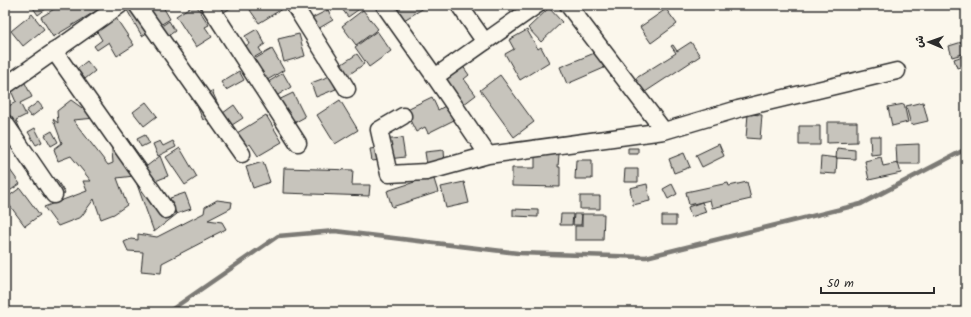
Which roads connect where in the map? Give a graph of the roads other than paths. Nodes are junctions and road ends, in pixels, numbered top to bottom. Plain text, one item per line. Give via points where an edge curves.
1 (120, 5) edge
2 (137, 5) edge
3 (209, 5) edge
4 (294, 5) edge
5 (384, 5) edge
6 (459, 5) edge
7 (537, 5) edge
8 (568, 5) edge
9 (485, 42) junction
10 (54, 51) junction
11 (897, 71) dead end
12 (435, 77) junction
13 (5, 86) edge
14 (347, 89) dead end
15 (403, 116) dead end
16 (5, 123) edge
17 (664, 131) junction
18 (298, 143) dead end
19 (242, 154) dead end
20 (488, 155) junction
21 (54, 195) dead end
22 (166, 210) dead end

1 - 10 street
2 - 19 street
3 - 18 street
4 - 14 street
5 - 12 street
6 - 9 street
7 - 9 street
8 - 17 street
9 - 12 street
10 - 13 street
10 - 22 street
11 - 17 street via 738,109
12 - 20 street
15 - 20 street via 379,130 389,174 426,172
16 - 21 street
17 - 20 street

